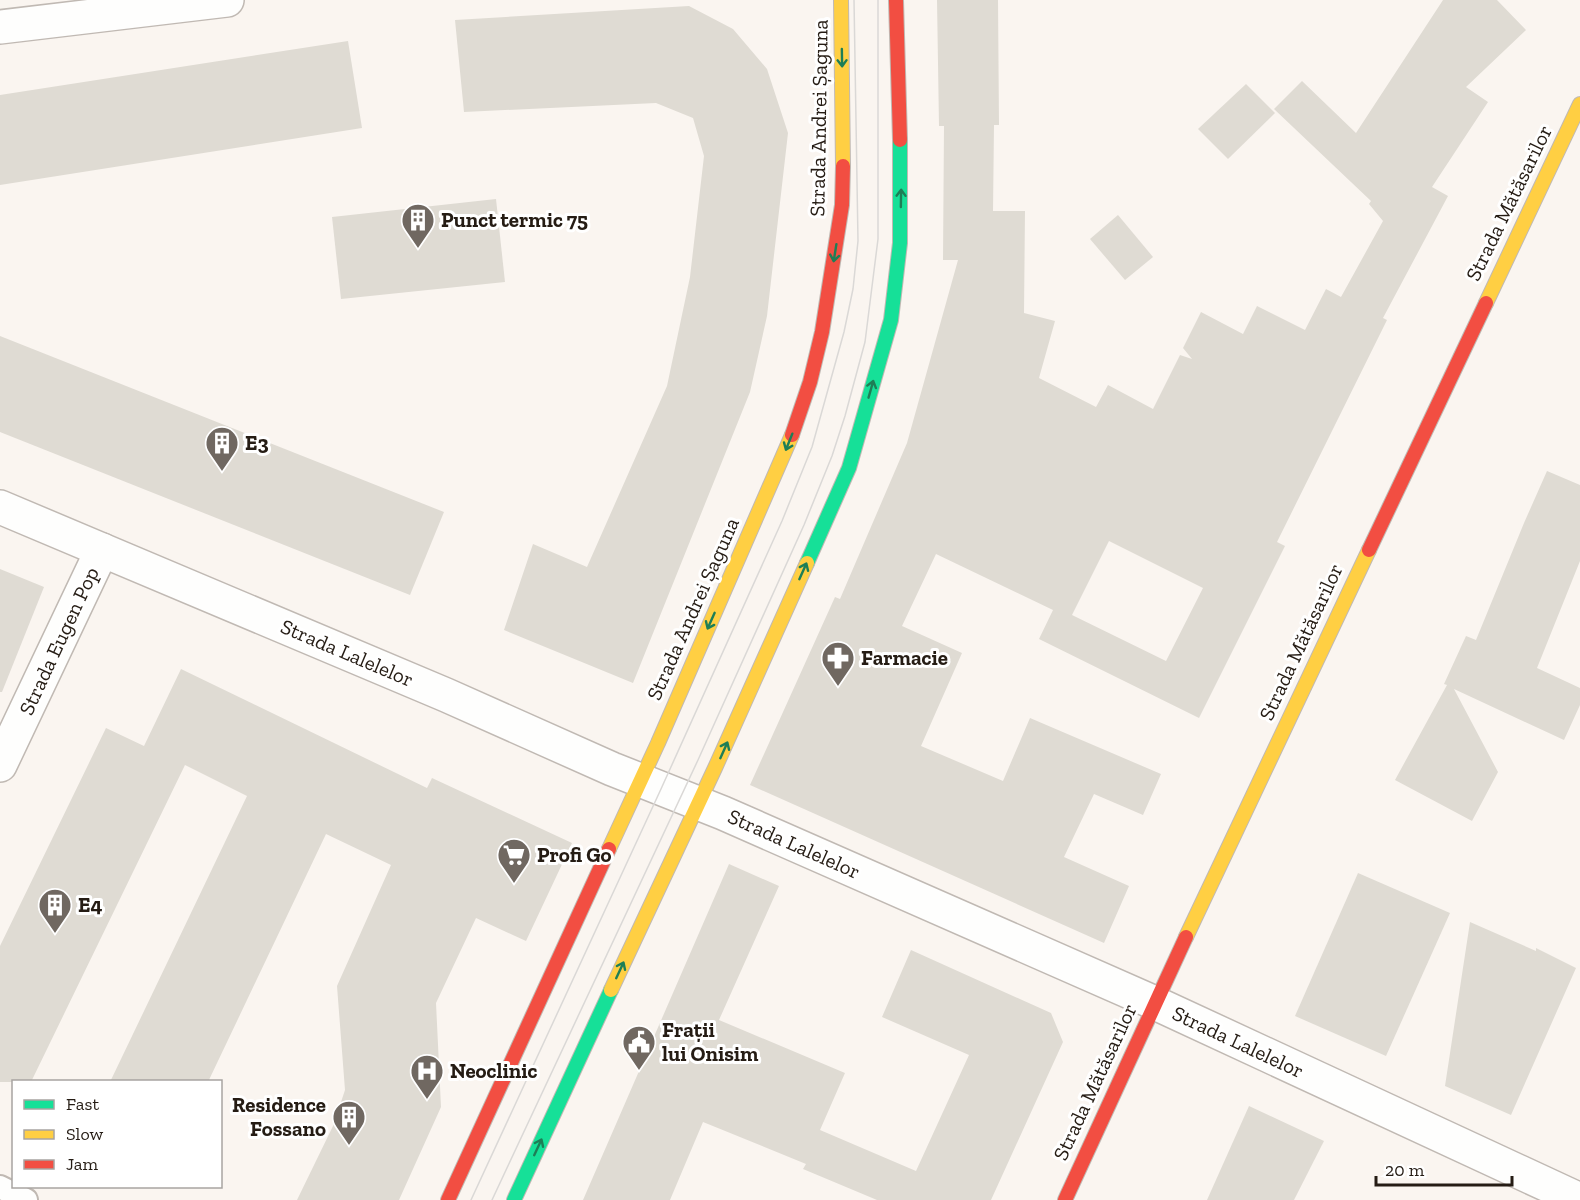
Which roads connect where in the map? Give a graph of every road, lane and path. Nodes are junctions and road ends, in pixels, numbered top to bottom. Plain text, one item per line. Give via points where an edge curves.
1 (227, 0) edge
2 (841, 0) edge
3 (896, 0) edge
4 (0, 27) edge
5 (1580, 104) edge
6 (0, 507) edge
7 (102, 550) junction
8 (0, 765) edge
9 (640, 781) junction
10 (699, 802) junction
11 (1155, 1003) junction
12 (0, 1187) edge
13 (26, 1200) edge
14 (447, 1200) edge
15 (514, 1200) edge
16 (1065, 1200) edge
17 (1580, 1200) edge

1 - 4 street
2 -> 9 main road, Strada Andrei Șaguna via 842,205 810,382 791,439
10 -> 3 main road via 849,468 891,320 900,243
5 - 11 main road, Strada Mătăsarilor
6 - 7 street, Strada Lalelelor
7 - 8 street, Strada Eugen Pop
7 - 9 street, Strada Lalelelor
9 - 10 street, Strada Lalelelor
9 - 14 main road, Strada Andrei Șaguna
10 - 11 street, Strada Lalelelor
15 -> 10 main road
11 - 16 main road, Strada Mătăsarilor
11 - 17 street, Strada Lalelelor
12 - 13 lane

